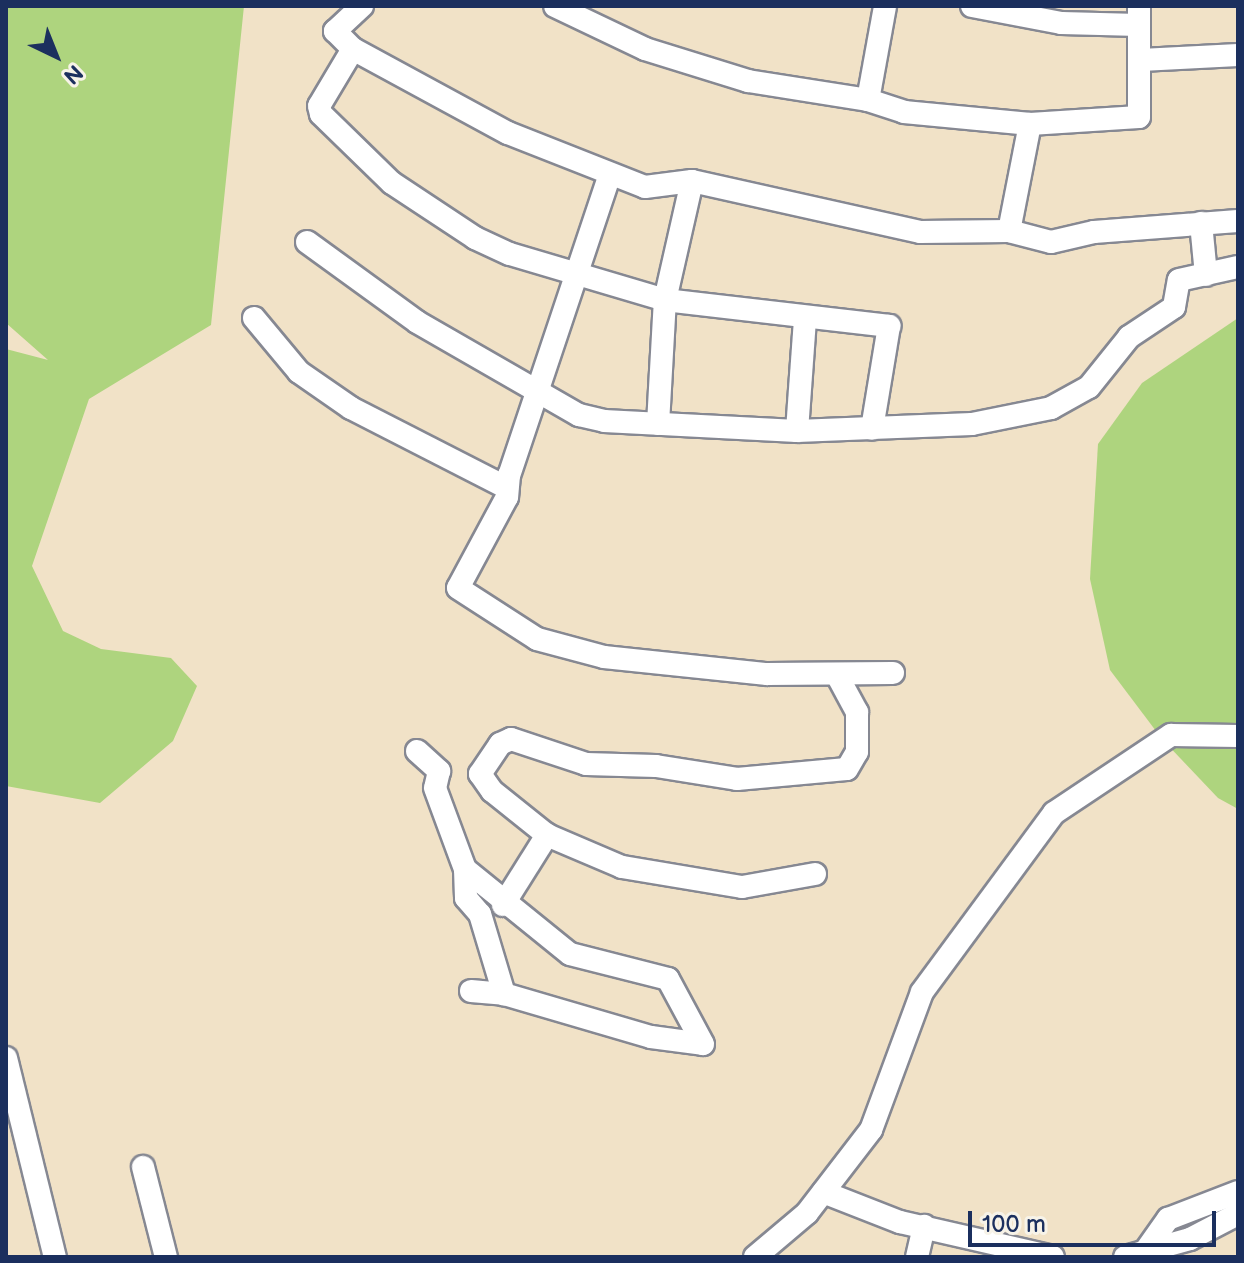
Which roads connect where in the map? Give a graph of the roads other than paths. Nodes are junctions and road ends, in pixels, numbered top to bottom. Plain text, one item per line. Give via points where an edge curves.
1 (362, 6) edge
2 (555, 6) edge
3 (885, 6) edge
4 (972, 6) edge
5 (1139, 16) edge
6 (353, 49) junction
7 (1238, 55) edge
8 (1141, 60) junction
9 (868, 100) junction
10 (1030, 124) junction
11 (610, 174) junction
12 (692, 181) junction
13 (1238, 221) edge
14 (1201, 223) junction
15 (1009, 231) junction
16 (307, 242) dead end
17 (1238, 267) edge
18 (577, 275) junction
19 (1206, 275) junction
20 (665, 300) junction
21 (254, 318) dead end
22 (805, 319) junction
23 (537, 391) junction
24 (658, 424) junction
25 (872, 429) junction
26 (797, 431) junction
27 (507, 488) junction
28 (893, 673) dead end
29 (837, 675) junction
30 (1238, 736) edge
31 (417, 751) dead end
32 (547, 835) junction
33 (465, 869) junction
34 (815, 874) dead end
35 (503, 905) junction
36 (471, 991) dead end
37 (504, 994) junction
38 (6, 1058) edge
39 (143, 1167) dead end
40 (823, 1192) junction
41 (1238, 1192) edge
42 (1238, 1214) edge
43 (924, 1226) junction
44 (1023, 1254) edge
45 (1137, 1254) edge
46 (55, 1257) edge
47 (166, 1257) edge
48 (755, 1257) edge
49 (917, 1257) edge
50 (1053, 1257) edge

1 - 6 street via 336,27 336,34
2 - 9 street via 645,49 723,75
3 - 9 street
4 - 5 street via 1061,23
5 - 8 street
6 - 11 street via 454,108
6 - 18 street via 318,110 364,158 430,211 475,238
7 - 8 street
8 - 10 street via 1139,117
9 - 10 street via 904,112
10 - 15 street
11 - 12 street via 645,187
11 - 18 street
12 - 15 street via 920,232
12 - 20 street
13 - 14 street
14 - 15 street via 1087,233 1051,242
14 - 19 street
16 - 23 street via 396,308
17 - 19 street
18 - 20 street
18 - 23 street
19 - 25 street via 1179,280 1174,307 1129,337 1089,387 1051,408 972,424
20 - 22 street
20 - 24 street
21 - 27 street via 299,372 351,408
22 - 25 street via 889,326
22 - 26 street
23 - 24 street via 592,419
23 - 27 street
24 - 26 street
25 - 26 street
27 - 29 street via 507,497 456,585 515,627 604,657 735,672
28 - 29 street
29 - 32 street via 857,712 857,752 847,769 737,779 656,766 586,764 504,741 480,774 492,791
30 - 40 street via 1171,735 1054,813 922,992 880,1115
31 - 33 street via 439,771 435,788
32 - 34 street via 622,867 716,886 742,887
32 - 35 street
33 - 35 street
33 - 37 street via 466,898 480,914
35 - 37 street via 570,954 668,979 703,1044 651,1037
36 - 37 street
38 - 46 street
39 - 47 street
40 - 43 street
40 - 48 street
41 - 45 street via 1168,1219
42 - 45 street via 1190,1239
43 - 44 street
43 - 49 street
44 - 50 street

